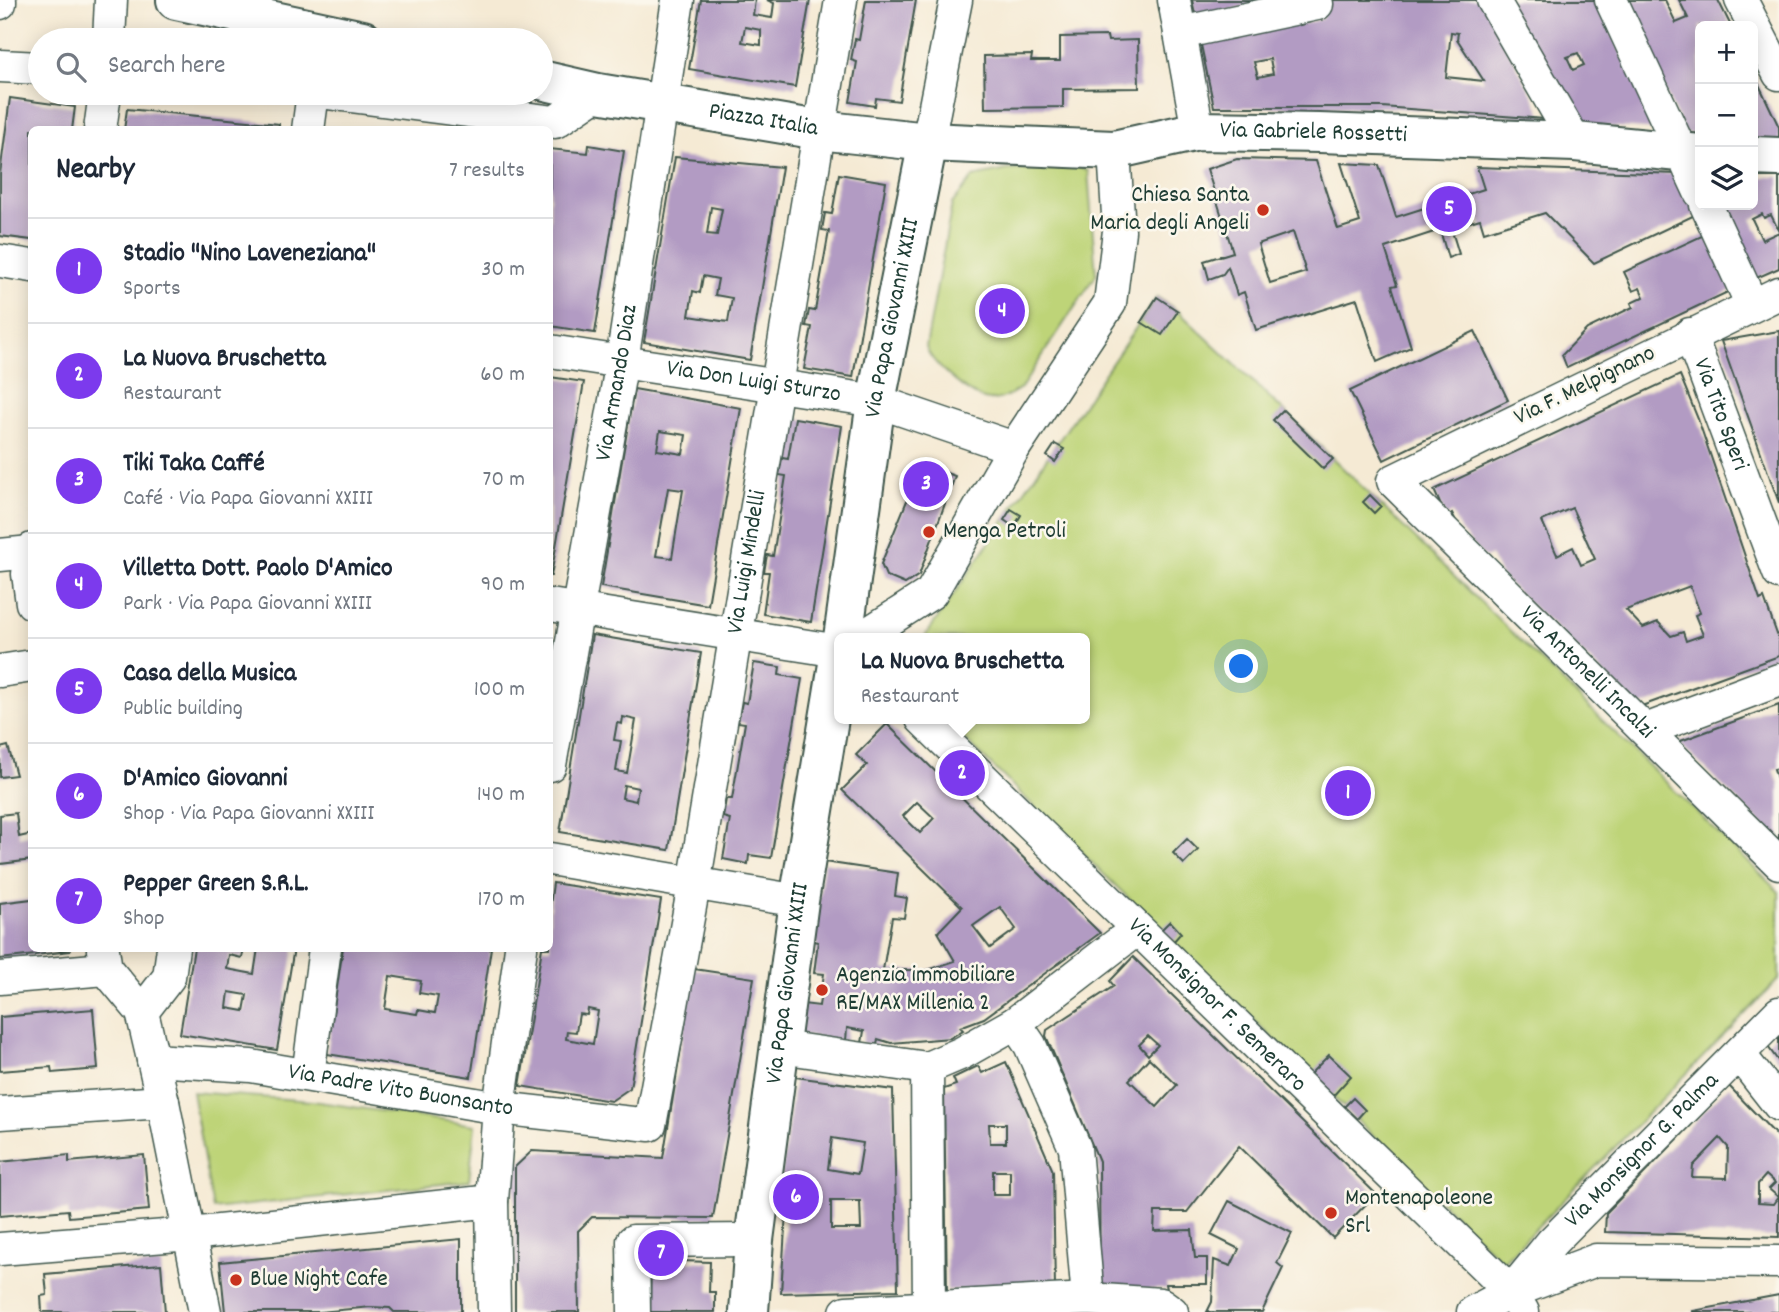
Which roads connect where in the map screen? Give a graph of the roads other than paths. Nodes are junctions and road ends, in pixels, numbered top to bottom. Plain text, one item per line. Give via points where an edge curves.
1 (111, 0) edge
2 (176, 0) edge
3 (678, 0) edge
4 (841, 0) edge
5 (956, 0) edge
6 (1174, 0) edge
7 (1493, 0) edge
8 (1611, 0) edge
9 (1741, 0) edge
10 (1317, 4) dead end
11 (1767, 22) edge
12 (110, 28) edge
13 (307, 28) edge
14 (1180, 33) junction
15 (0, 66) edge
16 (28, 67) edge
17 (1779, 74) edge
18 (553, 83) edge
19 (598, 93) junction
20 (103, 105) edge
21 (311, 105) edge
22 (421, 105) edge
23 (661, 105) junction
24 (101, 126) edge
25 (309, 126) edge
26 (819, 130) junction
27 (1198, 131) junction
28 (928, 142) junction
29 (1574, 142) junction
30 (1114, 150) junction
31 (1691, 154) edge
32 (1758, 156) edge
33 (1779, 157) edge
34 (1709, 210) edge
35 (0, 261) edge
36 (28, 265) edge
37 (1766, 299) edge
38 (1689, 334) junction
39 (553, 351) edge
40 (622, 360) junction
41 (778, 387) junction
42 (876, 401) junction
43 (1014, 448) junction
44 (1393, 481) joint
45 (21, 552) edge
46 (1779, 573) edge
47 (28, 574) edge
48 (563, 608) edge
49 (736, 633) junction
50 (843, 633) edge
51 (869, 633) edge
52 (834, 650) edge
53 (28, 667) edge
54 (0, 671) edge
55 (1779, 680) edge
56 (834, 688) edge
57 (927, 724) edge
58 (553, 729) edge
59 (1646, 730) junction
60 (553, 860) edge
61 (1779, 863) edge
62 (694, 885) junction
63 (799, 901) junction
64 (1137, 929) junction
65 (172, 952) edge
66 (324, 952) edge
67 (520, 952) edge
68 (104, 959) edge
69 (0, 978) edge
70 (142, 1012) junction
71 (1779, 1013) edge
72 (1015, 1023) junction
73 (780, 1047) junction
74 (1739, 1054) junction
75 (153, 1060) junction
76 (927, 1068) junction
77 (308, 1075) junction
78 (163, 1102) junction
79 (1779, 1105) edge
80 (499, 1108) junction
81 (0, 1113) edge
82 (650, 1125) joint
83 (492, 1200) junction
84 (191, 1234) junction
85 (754, 1240) junction
86 (0, 1249) edge
87 (1779, 1262) edge
88 (1087, 1299) junction
89 (1517, 1302) edge
90 (929, 1307) junction
91 (865, 1311) edge
92 (205, 1312) edge
93 (494, 1312) edge
94 (634, 1312) edge
95 (749, 1312) edge
96 (1172, 1312) edge
97 (1474, 1312) edge

1 - 12 street
2 - 13 street
3 - 23 street, Via Armando Diaz
4 - 26 street, Via Luigi Mindelli
5 - 28 street, Via Papa Giovanni XXIII
6 - 14 street
7 - 29 street
8 - 31 street
9 - 11 street
10 - 14 street
11 - 17 street
14 - 27 street
15 - 16 street
18 - 19 street, Piazza Italia
19 - 22 street via 555,122
19 - 23 street, Piazza Italia
20 - 24 street
21 - 25 street
23 - 26 street, Piazza Italia
23 - 40 street, Via Armando Diaz
26 - 28 street, Piazza Italia
26 - 41 street, Via Luigi Mindelli
27 - 29 street, Via Gabriele Rossetti
27 - 30 street, Via Gabriele Rossetti
28 - 30 street, Via Gabriele Rossetti
28 - 42 street, Via Papa Giovanni XXIII
29 - 31 street, Via Gabriele Rossetti
30 - 43 street via 1119,231 1110,303
32 - 33 street
34 - 37 street
35 - 36 street
37 - 38 street, Via F. Melpignano
38 - 44 street, Via F. Melpignano
38 - 46 street, Via Tito Speri
39 - 40 street, Via Don Luigi Sturzo
40 - 41 street, Via Don Luigi Sturzo
40 - 48 street, Via Armando Diaz
41 - 42 street, Via Don Luigi Sturzo
41 - 49 street, Via Luigi Mindelli
42 - 43 street, Via Don Luigi Sturzo
42 - 50 street, Via Papa Giovanni XXIII
43 - 51 street via 931,593
44 - 59 street, Via Antonelli Incalzi
45 - 47 street
48 - 49 street
48 - 58 street, Via Armando Diaz
49 - 52 street
49 - 62 street, Via Luigi Mindelli
53 - 54 street
55 - 59 street
56 - 63 street, Via Papa Giovanni XXIII
57 - 64 street, Via Monsignor F. Semeraro
59 - 61 street, Via Antonelli Incalzi
60 - 62 street
62 - 63 street
62 - 82 street, Via Luigi Mindelli
63 - 73 street, Via Papa Giovanni XXIII
64 - 72 street
64 - 89 street, Via Monsignor F. Semeraro
65 - 70 street via 169,977
66 - 77 street
67 - 80 street
68 - 69 street
68 - 70 street
70 - 75 street
71 - 74 street, Via Monsignor G. Palma
72 - 76 street
72 - 88 street via 1030,1045 1075,1149
73 - 76 street
73 - 85 street, Via Papa Giovanni XXIII
74 - 79 street
74 - 89 street, Via Monsignor G. Palma via 1552,1242
75 - 77 street, Via Padre Vito Buonsanto
75 - 78 street
76 - 90 street
77 - 80 street, Via Padre Vito Buonsanto
78 - 81 street
78 - 84 street
80 - 82 street, Via Padre Vito Buonsanto
80 - 83 street
83 - 84 street
83 - 93 street
84 - 86 street
84 - 92 street
85 - 94 street via 633,1241
85 - 95 street, Via Papa Giovanni XXIII
87 - 89 street, Via Monsignor G. Palma via 1596,1260
88 - 90 street
88 - 96 street via 1161,1304
89 - 97 street, Via Monsignor G. Palma
90 - 91 street

